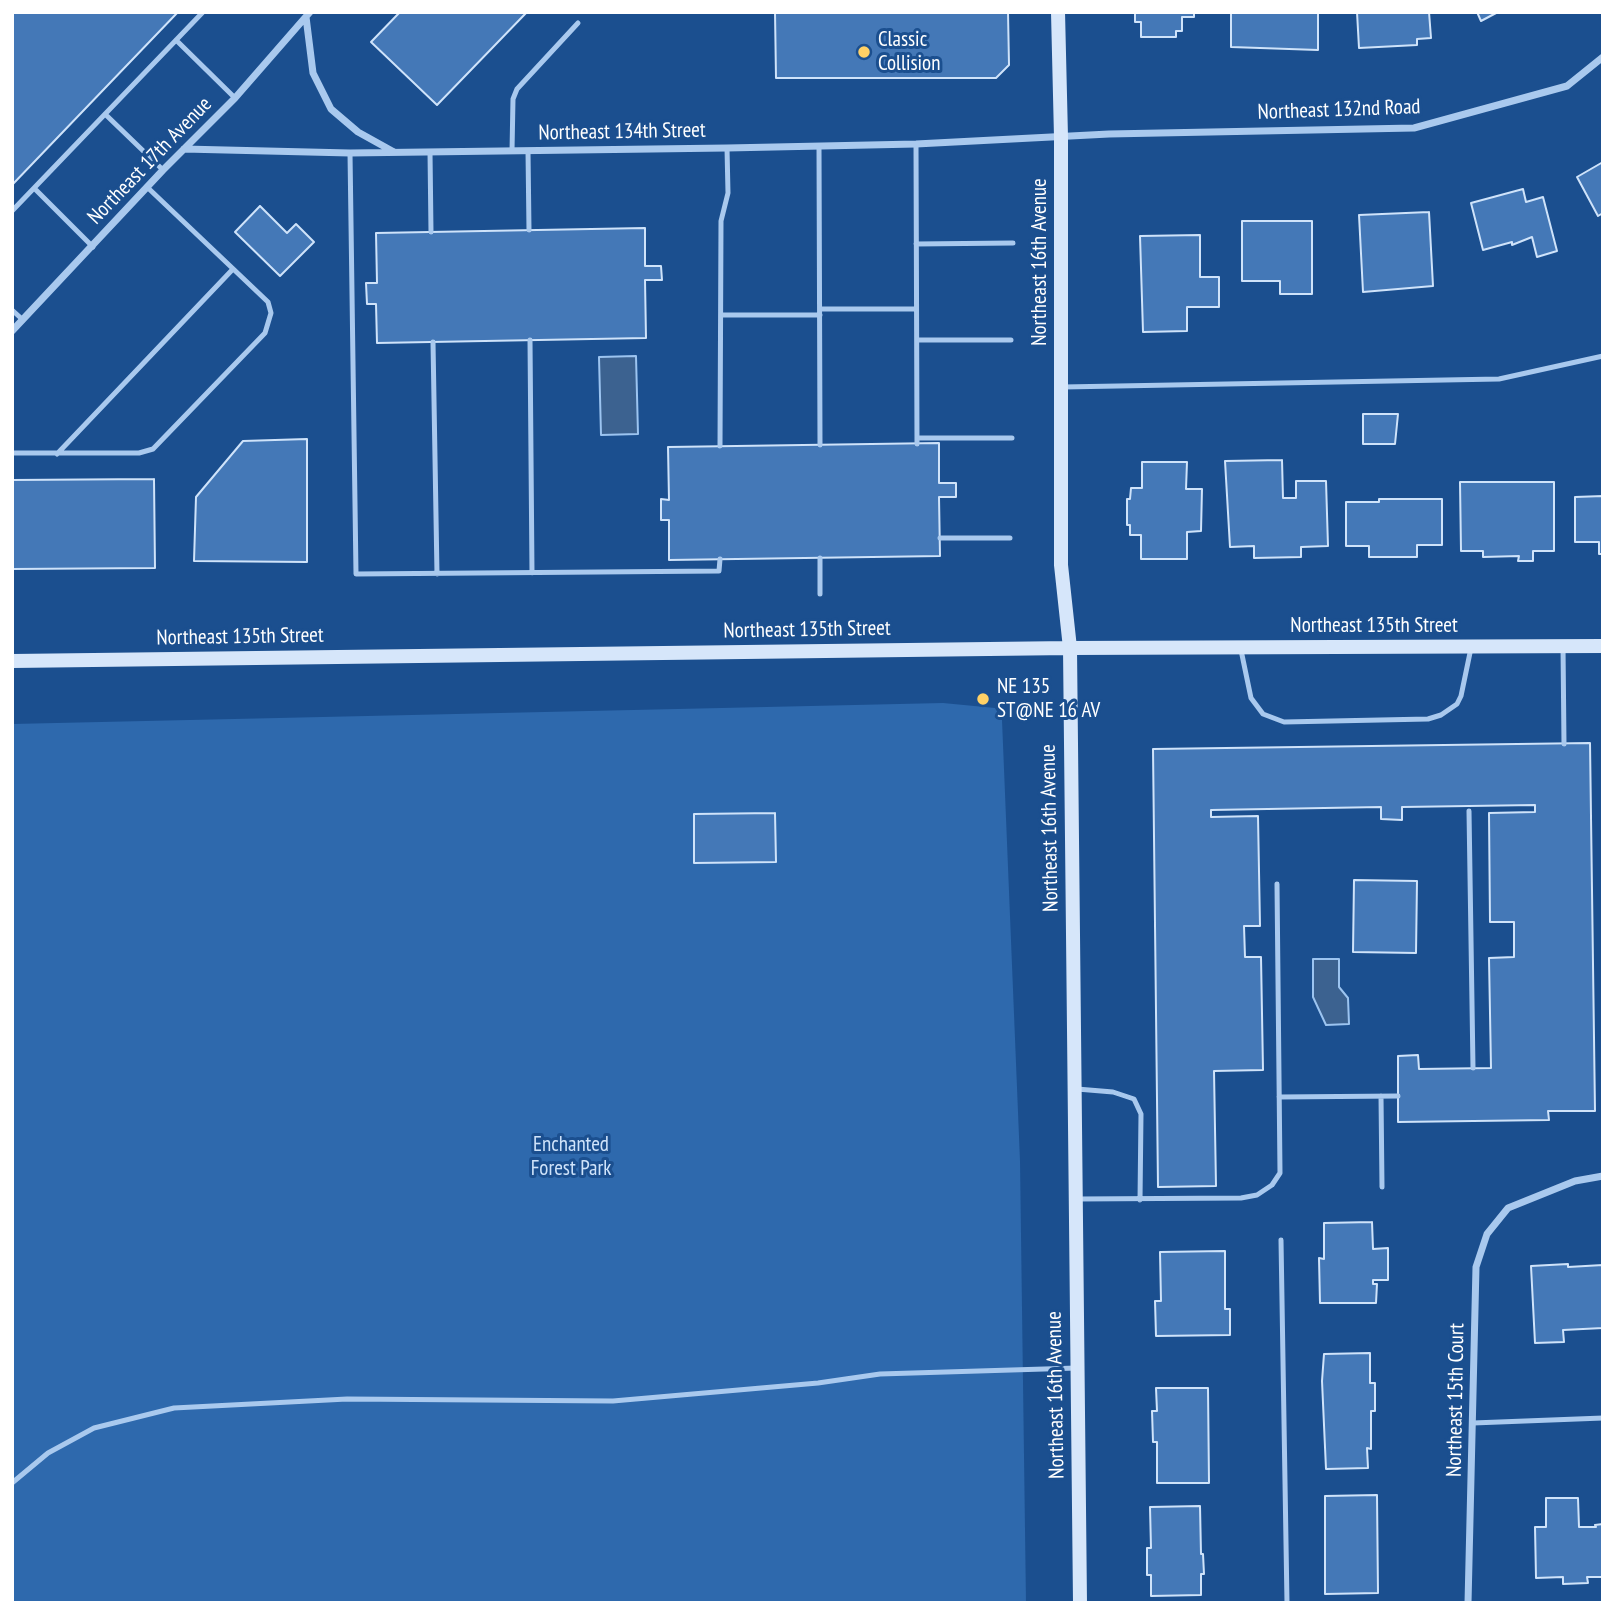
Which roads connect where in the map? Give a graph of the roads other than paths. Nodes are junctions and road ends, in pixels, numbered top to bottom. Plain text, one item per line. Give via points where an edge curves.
1 (203, 12) edge
2 (1058, 12) edge
3 (306, 14) edge
4 (578, 23) dead end
5 (176, 40) junction
6 (1603, 57) edge
7 (235, 98) junction
8 (106, 114) junction
9 (1061, 136) junction
10 (916, 144) junction
11 (819, 146) junction
12 (727, 148) junction
13 (184, 149) junction
14 (512, 151) junction
15 (528, 151) junction
16 (395, 152) junction
17 (430, 152) junction
18 (350, 153) junction
19 (163, 170) junction
20 (147, 187) junction
21 (34, 188) junction
22 (12, 211) edge
23 (528, 230) dead end
24 (432, 232) dead end
25 (1013, 243) dead end
26 (916, 244) junction
27 (93, 247) junction
28 (233, 269) junction
29 (916, 309) junction
30 (12, 310) edge
31 (820, 312) junction
32 (721, 315) junction
33 (23, 320) junction
34 (12, 331) edge
35 (530, 340) dead end
36 (917, 340) junction
37 (1011, 340) dead end
38 (433, 342) dead end
39 (1603, 356) edge
40 (1061, 387) junction
41 (1012, 438) dead end
42 (820, 445) dead end
43 (720, 446) dead end
44 (12, 453) edge
45 (57, 454) junction
46 (940, 538) dead end
47 (1010, 538) dead end
48 (820, 558) dead end
49 (720, 559) dead end
50 (532, 573) junction
51 (437, 574) junction
52 (820, 594) dead end
53 (1471, 646) junction
54 (1563, 646) junction
55 (1603, 646) edge
56 (1241, 647) junction
57 (1070, 648) junction
58 (12, 661) edge
59 (1564, 744) dead end
60 (1469, 811) dead end
61 (1277, 884) dead end
62 (1473, 1068) dead end
63 (1074, 1089) junction
64 (1381, 1096) junction
65 (1398, 1096) dead end
66 (1279, 1097) junction
67 (1603, 1176) edge
68 (1382, 1187) dead end
69 (1075, 1199) junction
70 (1140, 1200) junction
71 (1281, 1240) dead end
72 (1077, 1368) junction
73 (1603, 1418) edge
74 (1473, 1423) junction
75 (12, 1483) edge
76 (1080, 1603) edge
77 (1287, 1603) edge
78 (1468, 1603) edge

1 - 5 lane
2 - 9 street, Northeast 16th Avenue
3 - 7 street, Northeast 17th Avenue
3 - 16 street via 313,73 331,109 358,132
4 - 14 lane via 517,89
5 - 7 lane
5 - 8 lane
6 - 9 street, Northeast 132nd Road via 1567,86 1414,128
7 - 13 street, Northeast 17th Avenue
8 - 19 lane
8 - 21 lane
9 - 10 street, Northeast 134th Street
9 - 40 street, Northeast 16th Avenue
10 - 11 street, Northeast 134th Street
10 - 26 lane
11 - 12 street, Northeast 134th Street
11 - 31 lane
12 - 15 street, Northeast 134th Street
12 - 32 lane
13 - 18 street, Northeast 134th Street
13 - 19 street, Northeast 17th Avenue
14 - 15 street, Northeast 134th Street
14 - 17 street, Northeast 134th Street
15 - 23 lane
16 - 17 street, Northeast 134th Street
16 - 18 street, Northeast 134th Street
17 - 24 lane
18 - 51 lane via 356,574
19 - 20 street, Northeast 17th Avenue
20 - 27 street, Northeast 17th Avenue
20 - 28 lane
21 - 22 lane
21 - 27 lane
25 - 26 lane
26 - 29 lane
27 - 33 street, Northeast 17th Avenue
28 - 45 lane
28 - 45 lane via 268,302 271,313 265,333 163,441 139,453
29 - 31 lane
29 - 36 lane
30 - 33 lane
31 - 32 lane
31 - 42 lane
32 - 43 lane
33 - 34 street, Northeast 17th Avenue
35 - 50 lane
36 - 37 lane
36 - 41 lane via 917,441
38 - 51 lane
39 - 40 lane via 1499,379
40 - 57 street, Northeast 16th Avenue via 1060,565
44 - 45 lane
46 - 47 lane
48 - 52 lane
49 - 50 lane via 719,571
50 - 51 lane
53 - 54 street, Northeast 135th Street
53 - 56 street, Northeast 135th Street
53 - 56 lane via 1461,696 1441,715 1284,722 1263,714 1251,698
54 - 55 street, Northeast 135th Street
54 - 59 lane
56 - 57 street, Northeast 135th Street
57 - 58 street, Northeast 135th Street
57 - 63 street, Northeast 16th Avenue
60 - 62 lane
61 - 66 lane
63 - 69 street, Northeast 16th Avenue
63 - 70 lane via 1134,1099 1141,1114
64 - 65 lane
64 - 66 lane
64 - 68 lane
66 - 70 lane via 1280,1173 1272,1185 1241,1198
67 - 74 street, Northeast 15th Court via 1575,1181 1508,1208 1487,1234 1476,1267
69 - 70 lane
69 - 72 street, Northeast 16th Avenue
71 - 77 lane
72 - 75 lane via 880,1374 613,1401 347,1399 174,1408 94,1428 48,1453
72 - 76 street, Northeast 16th Avenue
73 - 74 lane
74 - 78 street, Northeast 15th Court

